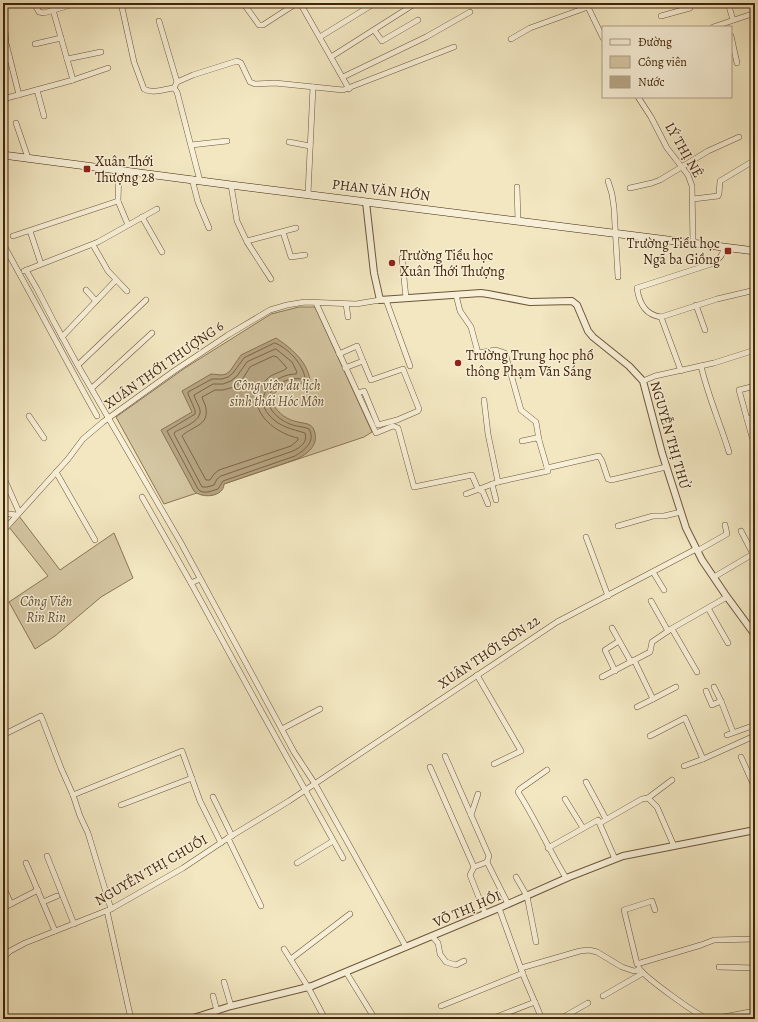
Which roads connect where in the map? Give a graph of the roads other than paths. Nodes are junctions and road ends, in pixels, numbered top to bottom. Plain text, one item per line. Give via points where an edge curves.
1 (34, 3) edge
2 (77, 3) edge
3 (121, 3) edge
4 (286, 3) edge
5 (298, 3) edge
6 (375, 3) edge
7 (416, 3) edge
8 (688, 3) edge
9 (728, 3) edge
10 (587, 5) edge
11 (246, 7) dead end
12 (289, 8) junction
13 (53, 10) junction
14 (470, 12) dead end
15 (755, 12) edge
16 (661, 16) dead end
17 (418, 20) dead end
18 (159, 21) dead end
19 (730, 23) edge
20 (717, 26) edge
21 (374, 30) junction
22 (5, 31) dead end
23 (602, 36) edge
24 (320, 37) junction
25 (62, 38) junction
26 (511, 39) dead end
27 (732, 40) edge
28 (35, 44) dead end
29 (454, 47) dead end
30 (101, 52) dead end
31 (331, 57) junction
32 (67, 59) junction
33 (737, 63) dead end
34 (108, 68) dead end
35 (342, 77) junction
36 (73, 80) junction
37 (177, 82) junction
38 (313, 87) junction
39 (174, 88) junction
40 (349, 89) junction
41 (37, 90) junction
42 (19, 94) junction
43 (639, 98) edge
44 (3, 99) edge
45 (44, 116) dead end
46 (16, 123) dead end
47 (739, 137) dead end
48 (227, 141) dead end
49 (289, 142) dead end
50 (191, 145) junction
51 (310, 146) junction
52 (3, 155) edge
53 (28, 158) junction
54 (755, 160) edge
55 (682, 167) junction
56 (119, 170) junction
57 (192, 180) junction
58 (200, 181) junction
59 (608, 181) dead end
60 (231, 185) junction
61 (517, 187) dead end
62 (630, 188) dead end
63 (308, 194) junction
64 (693, 199) junction
65 (118, 201) junction
66 (366, 202) junction
67 (157, 209) dead end
68 (142, 217) junction
69 (518, 221) junction
70 (128, 225) junction
71 (209, 228) dead end
72 (296, 228) dead end
73 (30, 231) junction
74 (283, 232) junction
75 (615, 234) junction
76 (13, 236) dead end
77 (247, 241) junction
78 (3, 244) edge
79 (93, 244) junction
80 (693, 244) junction
81 (724, 247) junction
82 (755, 251) edge
83 (162, 252) dead end
84 (305, 255) dead end
85 (402, 258) dead end
86 (41, 264) junction
87 (26, 270) junction
88 (19, 273) junction
89 (618, 277) dead end
90 (271, 279) dead end
91 (116, 280) junction
92 (86, 290) dead end
93 (127, 291) dead end
94 (750, 291) dead end
95 (456, 295) junction
96 (406, 298) junction
97 (146, 300) dead end
98 (383, 300) junction
99 (96, 301) junction
100 (316, 303) junction
101 (346, 304) junction
102 (696, 305) junction
103 (348, 317) dead end
104 (661, 317) junction
105 (705, 330) dead end
106 (152, 333) dead end
107 (62, 337) junction
108 (755, 350) edge
109 (339, 354) junction
110 (363, 361) junction
111 (78, 365) junction
112 (410, 366) dead end
113 (701, 366) junction
114 (346, 368) junction
115 (681, 371) junction
116 (643, 381) junction
117 (755, 386) edge
118 (92, 388) junction
119 (358, 393) junction
120 (484, 400) dead end
121 (29, 416) dead end
122 (97, 416) dead end
123 (755, 417) edge
124 (109, 418) junction
125 (747, 419) junction
126 (44, 438) dead end
127 (752, 438) dead end
128 (539, 440) junction
129 (522, 441) dead end
130 (729, 452) dead end
131 (666, 467) junction
132 (547, 468) junction
133 (56, 472) junction
134 (3, 476) edge
135 (495, 483) junction
136 (478, 489) junction
137 (466, 494) dead end
138 (142, 497) dead end
139 (496, 500) dead end
140 (488, 504) dead end
141 (681, 512) junction
142 (3, 513) edge
143 (17, 514) junction
144 (725, 525) dead end
145 (618, 526) dead end
146 (3, 531) edge
147 (740, 531) dead end
148 (586, 537) dead end
149 (95, 540) dead end
150 (696, 550) junction
151 (654, 572) junction
152 (714, 577) junction
153 (200, 579) junction
154 (191, 583) junction
155 (664, 590) dead end
156 (608, 596) junction
157 (727, 598) junction
158 (651, 601) dead end
159 (708, 608) junction
160 (612, 628) dead end
161 (670, 630) junction
162 (755, 634) edge
163 (619, 641) junction
164 (728, 643) dead end
165 (633, 661) junction
166 (615, 671) junction
167 (697, 672) dead end
168 (477, 675) junction
169 (602, 677) dead end
170 (676, 687) dead end
171 (714, 687) dead end
172 (706, 691) dead end
173 (653, 699) junction
174 (721, 701) junction
175 (637, 707) dead end
176 (320, 709) dead end
177 (754, 725) edge
178 (282, 728) junction
179 (733, 732) junction
180 (3, 735) edge
181 (727, 735) dead end
182 (650, 736) dead end
183 (445, 756) dead end
184 (741, 757) dead end
185 (703, 759) junction
186 (494, 764) dead end
187 (430, 766) dead end
188 (684, 766) dead end
189 (547, 770) dead end
190 (192, 778) junction
191 (672, 780) dead end
192 (586, 782) dead end
193 (315, 784) junction
194 (755, 788) edge
195 (305, 790) junction
196 (478, 794) dead end
197 (73, 795) junction
198 (213, 798) dead end
199 (648, 798) junction
200 (565, 799) dead end
201 (121, 805) dead end
202 (471, 815) junction
203 (606, 819) junction
204 (600, 823) junction
205 (583, 828) junction
206 (755, 830) edge
207 (230, 837) junction
208 (333, 840) junction
209 (221, 843) junction
210 (674, 846) junction
211 (548, 848) junction
212 (47, 856) dead end
213 (343, 858) dead end
214 (615, 859) junction
215 (26, 862) dead end
216 (487, 862) junction
217 (297, 863) dead end
218 (474, 867) junction
219 (516, 877) dead end
220 (566, 878) junction
221 (3, 886) edge
222 (38, 890) junction
223 (57, 896) dead end
224 (527, 896) junction
225 (43, 902) junction
226 (11, 904) junction
227 (508, 904) junction
228 (261, 906) dead end
229 (3, 908) edge
230 (499, 908) junction
231 (109, 910) junction
232 (655, 910) dead end
233 (350, 914) dead end
234 (485, 914) junction
235 (74, 924) junction
236 (55, 931) junction
237 (432, 936) junction
238 (755, 939) edge
239 (536, 942) dead end
240 (406, 947) junction
241 (284, 949) dead end
242 (3, 958) edge
243 (291, 959) junction
244 (464, 961) dead end
245 (637, 964) junction
246 (719, 967) dead end
247 (755, 968) edge
248 (522, 971) junction
249 (346, 972) junction
250 (642, 972) junction
251 (224, 982) dead end
252 (308, 987) junction
253 (213, 996) dead end
254 (603, 996) dead end
255 (535, 1002) junction
256 (588, 1003) dead end
257 (231, 1006) junction
258 (441, 1006) dead end
259 (218, 1010) junction
260 (755, 1012) edge
261 (703, 1018) edge
262 (131, 1019) edge
263 (190, 1019) edge
264 (325, 1019) edge
265 (375, 1019) edge
266 (491, 1019) edge
267 (542, 1019) edge
268 (560, 1019) edge
269 (716, 1019) edge

1 - 13 street via 39,12
2 - 13 street
3 - 39 street via 134,62 144,89 154,91
4 - 12 street
5 - 12 street
5 - 24 street
6 - 24 street
7 - 21 street
8 - 16 street via 690,8
9 - 19 street
10 - 23 street
10 - 26 street via 530,28
11 - 12 street via 259,25 265,25
13 - 25 street
14 - 35 street via 426,37
15 - 19 street
17 - 21 street via 382,41
18 - 37 street
19 - 20 street
21 - 31 street
22 - 42 street
24 - 31 street
25 - 28 street
25 - 32 street
27 - 33 street
29 - 40 street
30 - 32 street
31 - 35 street
32 - 36 street
34 - 36 street
35 - 40 street
36 - 41 street
37 - 38 street via 237,61 241,63 250,82 255,84 275,83
37 - 39 street
38 - 40 street
38 - 51 street
39 - 50 street via 179,97
41 - 42 street
41 - 45 street
42 - 44 street
43 - 55 street, LÝ THỊ NÊ via 654,121 667,148
46 - 53 street
47 - 55 street via 708,151
48 - 50 street
49 - 51 street
50 - 58 street
51 - 63 street
52 - 53 main road, PHAN VĂN HỚN
53 - 56 main road, PHAN VĂN HỚN
54 - 64 street via 720,181 718,196
55 - 62 street via 652,183
55 - 64 street, LÝ THỊ NÊ via 692,186
56 - 57 main road, PHAN VĂN HỚN
56 - 65 street
57 - 58 main road, PHAN VĂN HỚN
57 - 71 street
58 - 60 main road, PHAN VĂN HỚN
59 - 75 street via 614,208
60 - 63 main road, PHAN VĂN HỚN
60 - 77 street via 237,221
61 - 69 street
63 - 66 main road, PHAN VĂN HỚN
64 - 80 street, LÝ THỊ NÊ
65 - 70 street
65 - 73 street
66 - 69 main road, PHAN VĂN HỚN
66 - 98 street via 374,273
67 - 68 street
68 - 70 street
68 - 83 street
69 - 75 main road, PHAN VĂN HỚN
70 - 79 street
72 - 74 street
73 - 76 street
73 - 86 street
74 - 77 street
74 - 84 street via 291,258
75 - 80 main road, PHAN VĂN HỚN
75 - 89 street
77 - 90 street
78 - 88 street
79 - 86 street
79 - 91 street
80 - 81 main road, PHAN VĂN HỚN
81 - 82 main road, PHAN VĂN HỚN
81 - 104 street via 719,259 711,264 637,288 643,306 653,316
85 - 96 street
86 - 87 street
87 - 88 street
87 - 107 street
88 - 122 street
91 - 93 street
91 - 99 street
92 - 99 street
94 - 102 street
95 - 96 street, NGUYỄN THỊ THỬ
95 - 116 street, NGUYỄN THỊ THỬ via 488,294 530,302 572,301 577,305 593,337 629,366
95 - 128 street via 460,311 471,326 478,353 496,350 505,353 521,410 536,422
96 - 98 street, NGUYỄN THỊ THỬ
97 - 111 street
98 - 101 street, XUÂN THỚI THƯỢNG 6
98 - 112 street
99 - 107 street
100 - 101 street, XUÂN THỚI THƯỢNG 6
100 - 109 street
100 - 124 street, XUÂN THỚI THƯỢNG 6 via 287,305 263,314 180,367
101 - 103 street
102 - 104 street
102 - 105 street
104 - 115 street
106 - 118 street
107 - 111 street
108 - 113 street
109 - 110 street via 357,346
109 - 114 street
110 - 114 street
110 - 119 street via 371,380 404,368 419,409 397,420 378,425 364,391
111 - 118 street
113 - 115 street
113 - 130 street via 708,394
114 - 119 street
115 - 116 street
116 - 131 street, NGUYỄN THỊ THỬ
117 - 125 street via 739,390
118 - 124 street
119 - 136 street via 376,433 393,426 398,428 414,487 472,475
120 - 135 street
121 - 126 street
123 - 125 street
124 - 133 street, XUÂN THỚI THƯỢNG 6 via 84,439
124 - 153 street
125 - 127 street
128 - 129 street via 536,438
128 - 132 street
131 - 132 street via 611,480 608,479 599,456
131 - 141 street, NGUYỄN THỊ THỬ
132 - 135 street via 548,471
133 - 143 street, XUÂN THỚI THƯỢNG 6
133 - 149 street
134 - 143 street
135 - 136 street
135 - 139 street
136 - 137 street
136 - 140 street via 484,492
138 - 154 street
141 - 145 street via 653,516
141 - 150 street, NGUYỄN THỊ THỬ
142 - 143 street
143 - 146 street, XUÂN THỚI THƯỢNG 6
144 - 150 street, XUÂN THỚI SƠN 22 via 727,534
147 - 152 street via 753,554
148 - 156 street
150 - 151 street, XUÂN THỚI SƠN 22
150 - 152 street, NGUYỄN THỊ THỬ
151 - 155 street
151 - 156 street, XUÂN THỚI SƠN 22
152 - 157 street, NGUYỄN THỊ THỬ
153 - 154 street
153 - 178 street
154 - 195 street
156 - 168 street, XUÂN THỚI SƠN 22 via 557,622
157 - 159 street
157 - 162 street, NGUYỄN THỊ THỬ
158 - 161 street
159 - 161 street
159 - 164 street
160 - 163 street
161 - 165 street via 652,642 650,652
161 - 167 street
163 - 165 street
163 - 166 street via 605,650
165 - 166 street
165 - 173 street
166 - 169 street
168 - 186 street via 520,751
168 - 193 street, XUÂN THỚI SƠN 22
170 - 173 street
171 - 174 street
172 - 174 street via 712,705
173 - 175 street
174 - 179 street
176 - 178 street
177 - 179 street
177 - 185 street via 755,733 752,737
178 - 193 street
179 - 181 street
180 - 197 street via 41,716
182 - 185 street via 685,718
183 - 202 street
184 - 194 street
185 - 188 street
187 - 218 street
189 - 211 street via 518,792
190 - 197 street via 182,750
190 - 201 street
190 - 209 street via 200,802
191 - 199 street
192 - 203 street
193 - 195 street, XUÂN THỚI SƠN 22
193 - 240 street
195 - 207 street, NGUYỄN THỊ CHUỒI
195 - 208 street
196 - 202 street
197 - 231 street via 88,832
198 - 207 street
199 - 203 street
199 - 210 street via 657,807
200 - 205 street
202 - 216 street via 489,856
203 - 204 street
204 - 205 street via 598,820
204 - 214 street
205 - 211 street
206 - 210 street, VÕ THỊ HỒI
207 - 209 street, NGUYỄN THỊ CHUỒI
207 - 228 street
208 - 213 street
208 - 217 street
209 - 231 street, NGUYỄN THỊ CHUỒI
210 - 214 street, VÕ THỊ HỒI
211 - 220 street
212 - 235 street
214 - 220 street, VÕ THỊ HỒI
215 - 222 street
216 - 218 street
216 - 227 street
218 - 234 street via 470,875
219 - 224 street
220 - 224 street, VÕ THỊ HỒI
221 - 226 street
222 - 225 street
222 - 226 street
223 - 225 street
224 - 227 street, VÕ THỊ HỒI
224 - 239 street
225 - 236 street
226 - 229 street
227 - 230 street, VÕ THỊ HỒI
230 - 234 street, VÕ THỊ HỒI
230 - 248 street
231 - 235 street, NGUYỄN THỊ CHUỒI
231 - 262 street
232 - 245 street via 652,901 624,910
233 - 243 street
234 - 237 street, VÕ THỊ HỒI
235 - 236 street, NGUYỄN THỊ CHUỒI
236 - 242 street, NGUYỄN THỊ CHUỒI via 25,943
237 - 240 street, VÕ THỊ HỒI
237 - 244 street via 446,962 456,965
238 - 245 street via 714,940
240 - 249 street, VÕ THỊ HỒI
241 - 243 street
243 - 252 street
245 - 250 street
246 - 247 street
248 - 250 street via 589,950 622,967
248 - 255 street
248 - 258 street
249 - 252 street, VÕ THỊ HỒI
249 - 265 street
250 - 254 street
250 - 261 street
251 - 257 street
252 - 257 street, VÕ THỊ HỒI
252 - 264 street
253 - 259 street
255 - 266 street
255 - 267 street
256 - 268 street
257 - 259 street, VÕ THỊ HỒI
259 - 263 street, VÕ THỊ HỒI
260 - 269 street

